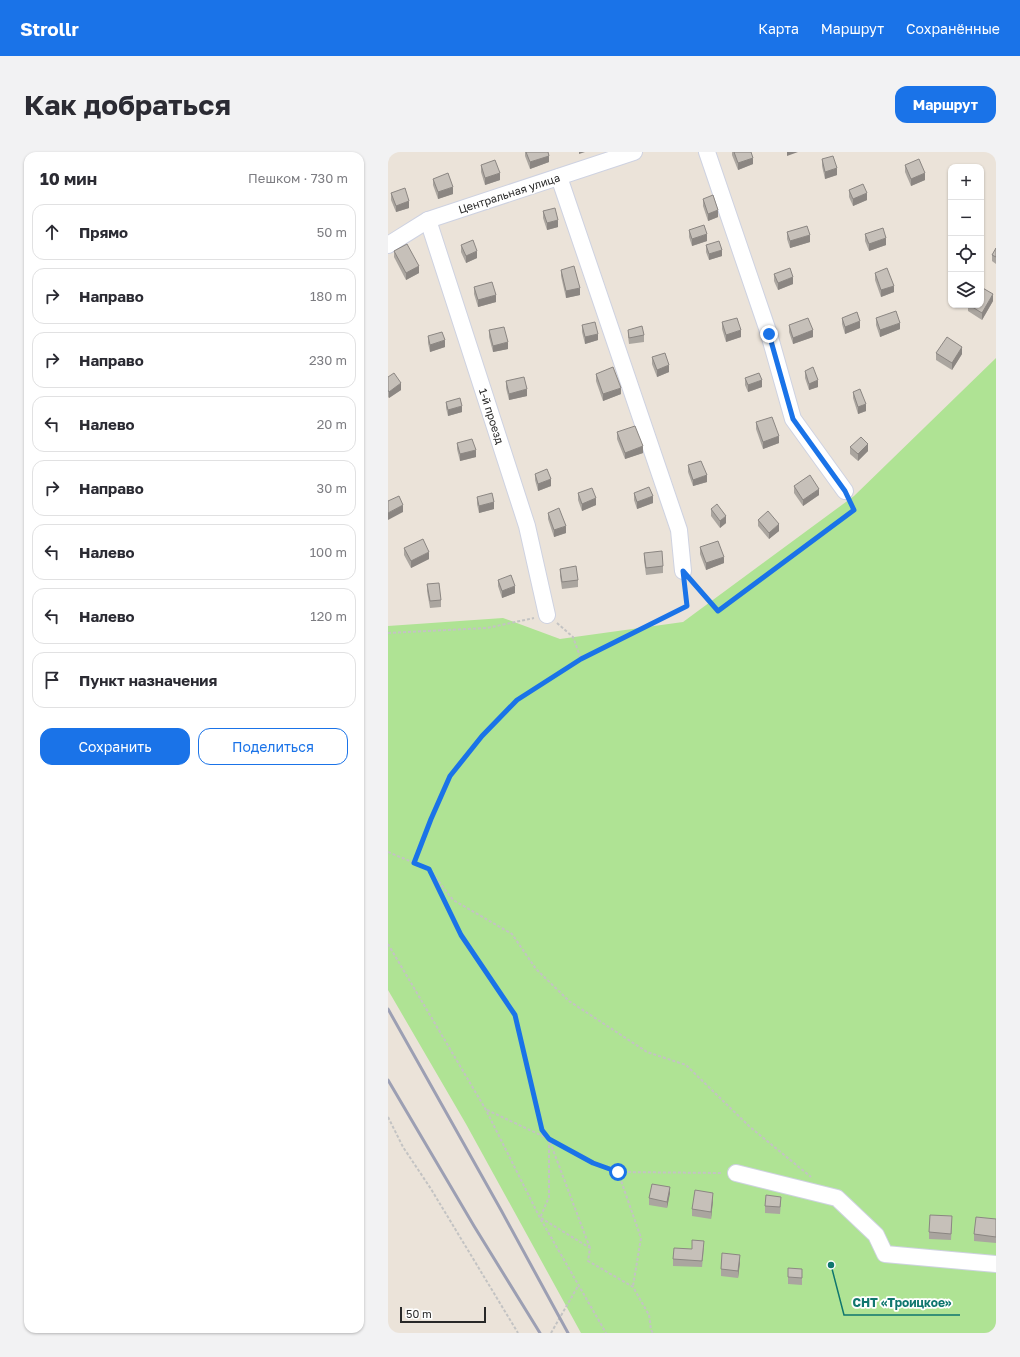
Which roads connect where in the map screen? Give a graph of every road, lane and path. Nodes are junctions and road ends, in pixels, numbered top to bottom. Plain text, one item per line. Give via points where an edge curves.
1 (634, 152) edge
2 (707, 152) edge
3 (559, 176) junction
4 (428, 220) junction
5 (388, 245) edge
6 (845, 491) joint
7 (683, 571) junction
8 (547, 615) junction
9 (388, 633) edge
10 (581, 659) junction
11 (388, 852) edge
12 (414, 863) junction
13 (429, 869) junction
14 (388, 944) edge
15 (486, 1110) junction
16 (388, 1117) edge
17 (549, 1139) junction
18 (618, 1172) junction
19 (736, 1173) joint
20 (813, 1179) dead end
21 (540, 1218) junction
22 (590, 1248) junction
23 (996, 1264) edge
24 (578, 1286) junction
25 (633, 1287) junction
26 (518, 1333) edge
27 (551, 1333) edge
28 (606, 1333) edge
29 (653, 1333) edge

1 - 3 street, Центральная улица
2 - 6 street via 769,334 793,419
3 - 4 street, Центральная улица
3 - 7 street via 679,530
4 - 5 street, Центральная улица
4 - 8 street, 1-й проезд via 528,526
6 - 7 path via 854,510 718,611
7 - 10 path via 687,606
8 - 9 path via 487,628
8 - 10 path via 573,637
10 - 12 path via 517,700 482,736 450,776
11 - 12 path
12 - 13 path
13 - 17 path via 461,935 515,1015 542,1130
13 - 20 path via 453,900 512,934 536,969 569,1001 647,1052 686,1065 750,1127
14 - 15 path
15 - 17 path
15 - 21 path
16 - 26 path via 403,1147
17 - 18 path via 593,1163
17 - 21 path via 549,1197
17 - 22 path
18 - 19 path
18 - 25 path via 641,1238
19 - 23 street via 837,1198 876,1235 885,1254
21 - 22 path
21 - 24 path
22 - 25 path via 588,1260
24 - 27 path
24 - 28 path
25 - 29 path via 649,1315

